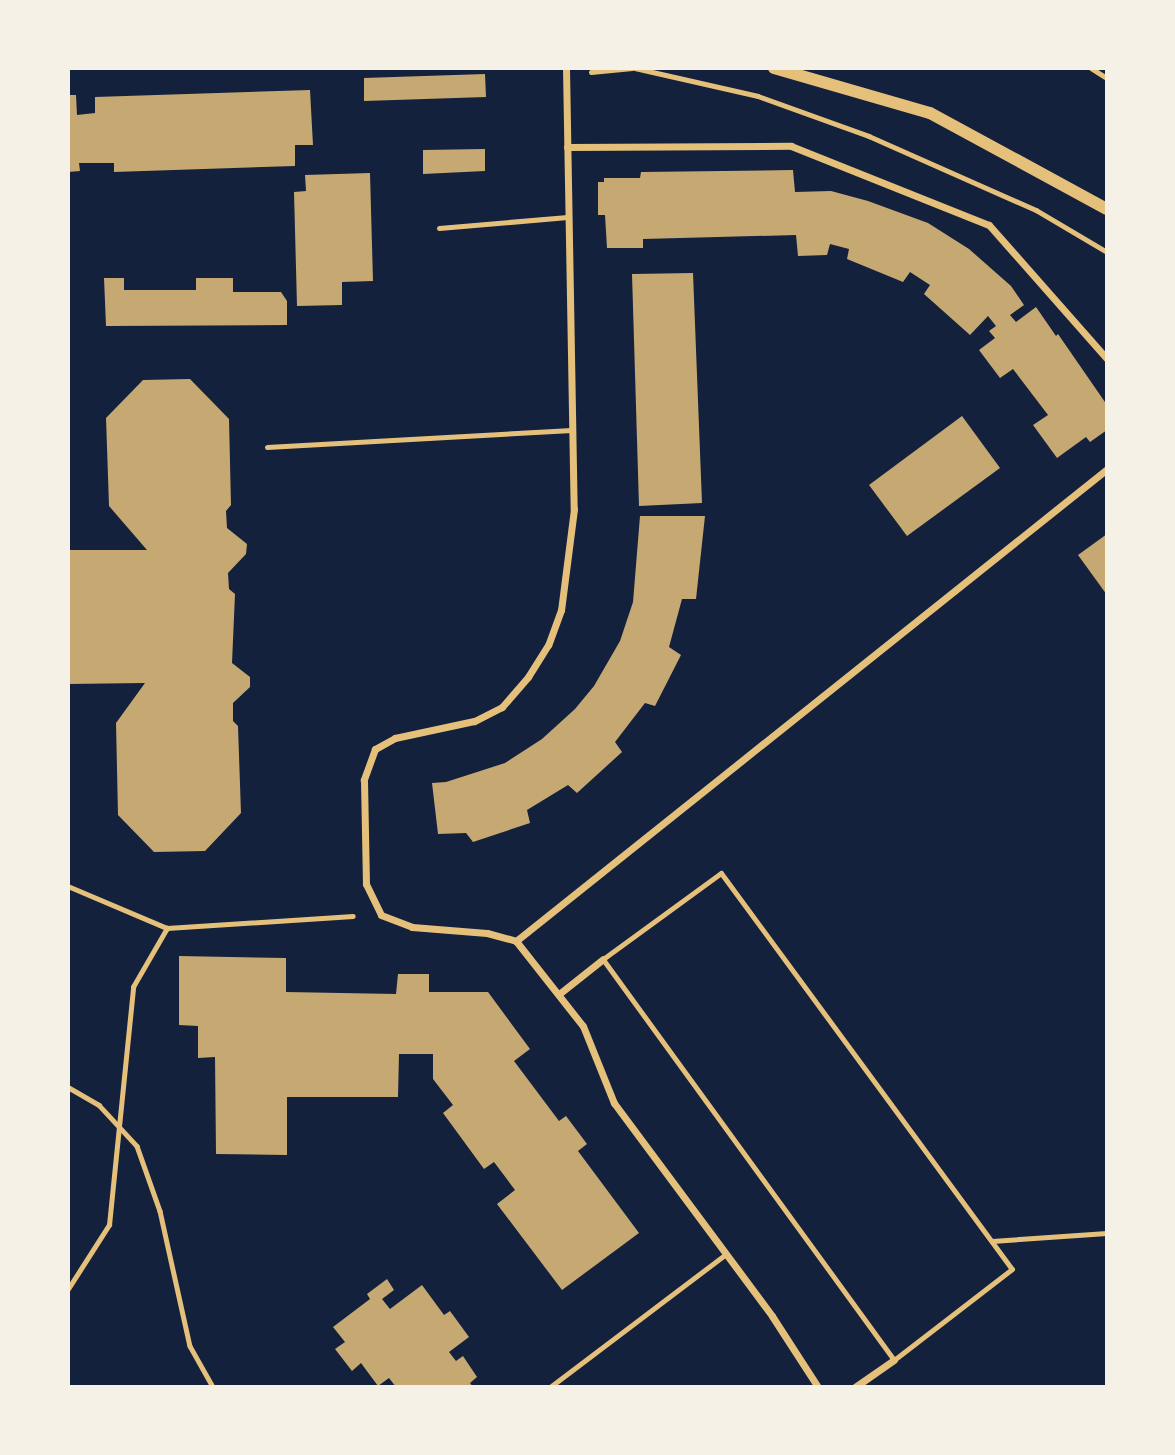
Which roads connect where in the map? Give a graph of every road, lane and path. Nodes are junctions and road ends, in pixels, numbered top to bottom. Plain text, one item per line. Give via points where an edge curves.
1 (633, 68) edge
2 (774, 68) edge
3 (1091, 68) edge
4 (565, 69) edge
5 (1107, 78) edge
6 (567, 147) junction
7 (1107, 209) edge
8 (568, 217) junction
9 (439, 228) dead end
10 (1107, 252) edge
11 (1107, 359) edge
12 (572, 430) junction
13 (267, 447) dead end
14 (1107, 469) edge
15 (68, 886) edge
16 (381, 915) junction
17 (167, 928) junction
18 (516, 941) junction
19 (603, 959) junction
20 (559, 994) junction
21 (68, 1087) edge
22 (1107, 1233) edge
23 (992, 1241) junction
24 (726, 1254) junction
25 (68, 1289) edge
26 (894, 1360) junction
27 (213, 1387) edge
28 (550, 1387) edge
29 (818, 1387) edge
30 (855, 1387) edge

1 - 4 path
1 - 10 path via 758,96 869,136 1036,210
2 - 7 street via 930,113
3 - 5 path
4 - 6 street
6 - 8 street
6 - 11 street via 791,146 989,225
8 - 9 lane
8 - 12 street
12 - 13 lane
12 - 16 street via 573,521 561,610 548,645 502,706 474,721 395,738 374,749 364,780 364,855 366,884
14 - 18 street
15 - 17 path
16 - 17 path
16 - 18 street via 412,927 487,933
17 - 25 path via 132,988 108,1225
18 - 20 street
19 - 20 street
19 - 23 lane via 721,873
19 - 26 lane
20 - 24 street via 583,1026 614,1103
21 - 27 path via 99,1105 137,1146 160,1211 190,1346
22 - 23 lane
23 - 26 lane via 1012,1269
24 - 28 lane
24 - 29 street
26 - 30 street

